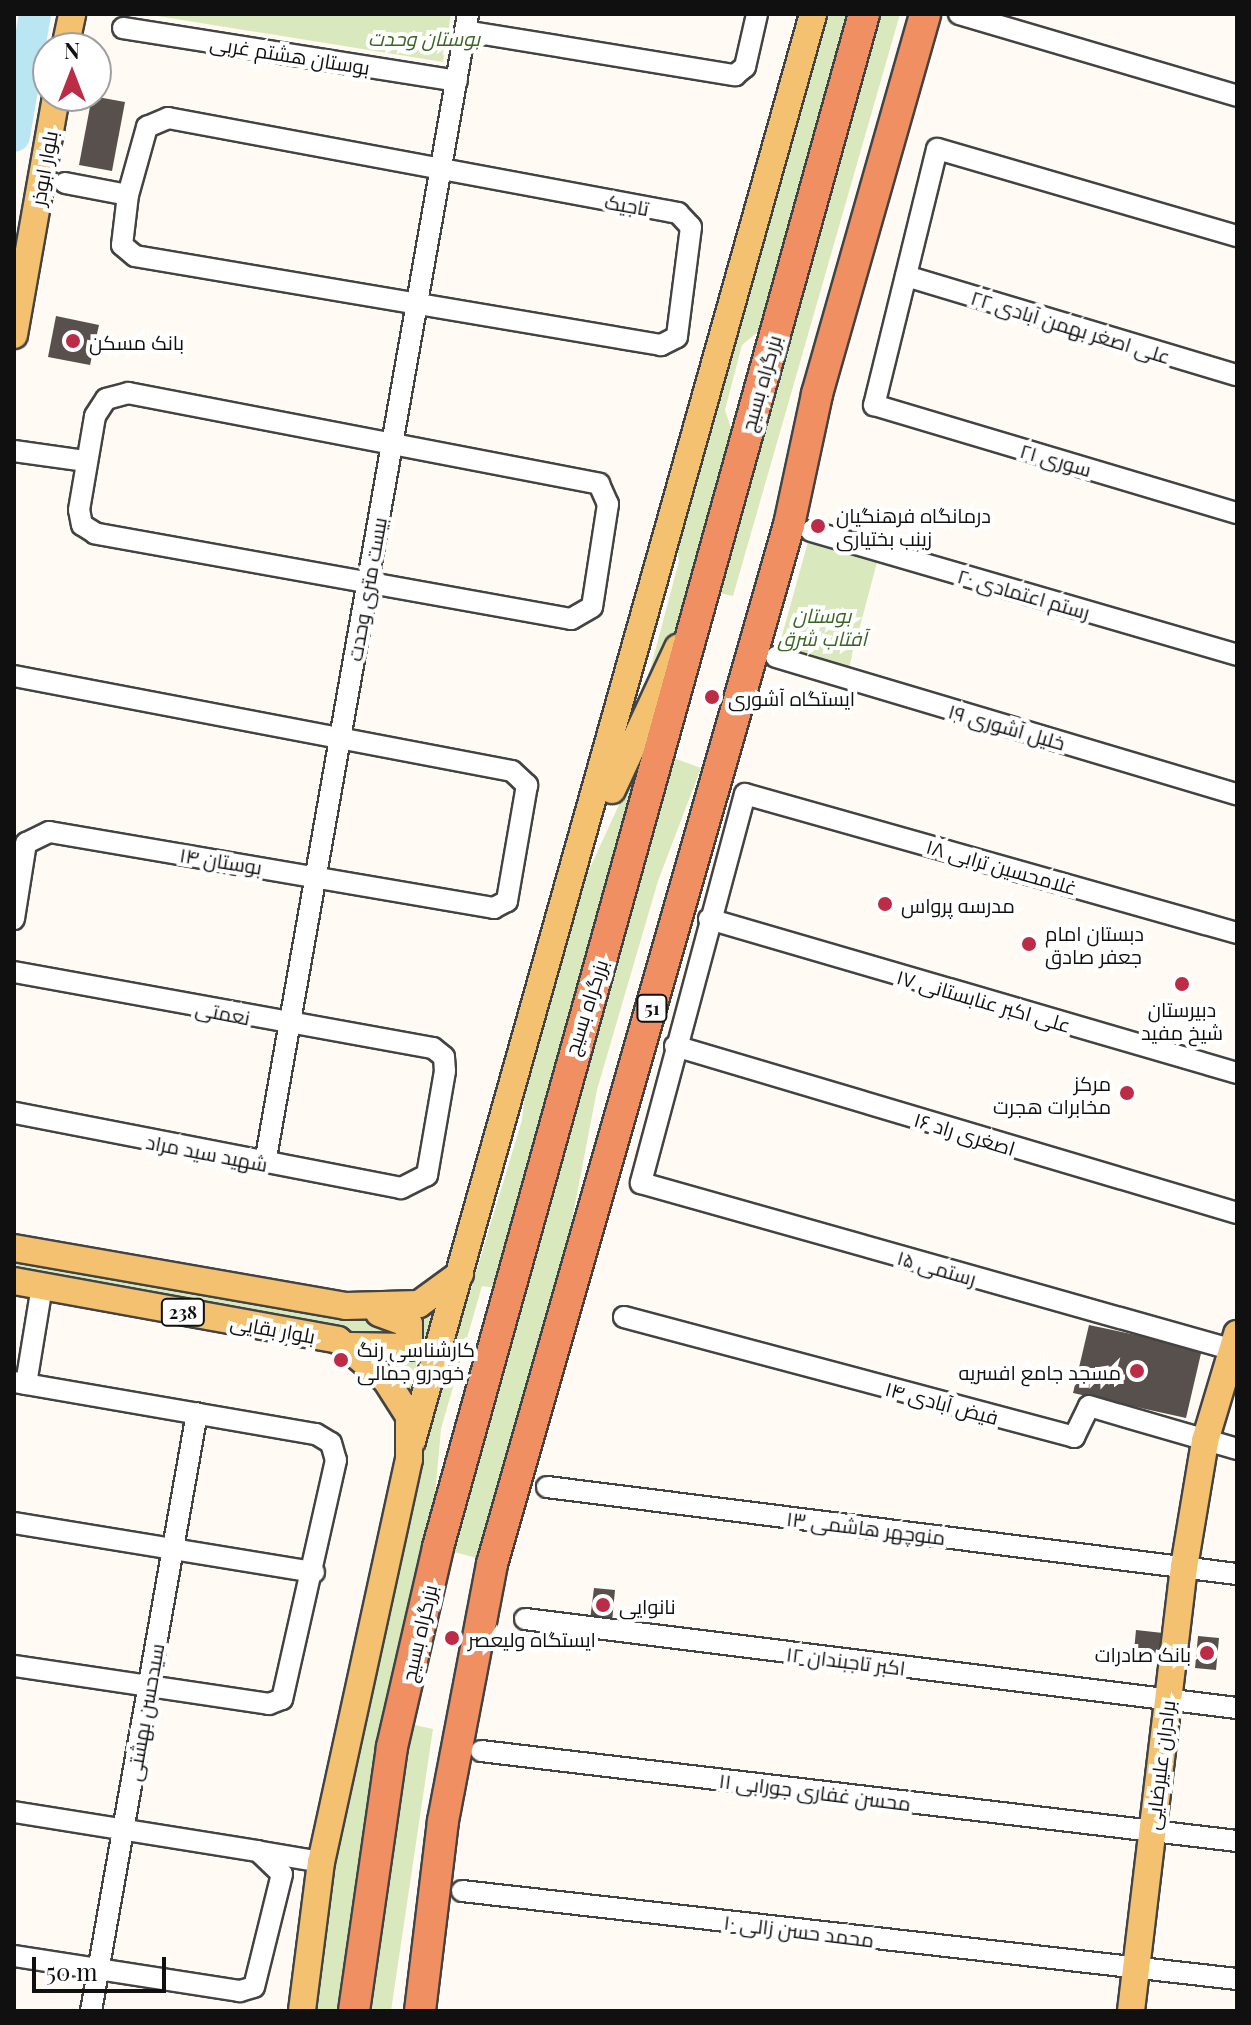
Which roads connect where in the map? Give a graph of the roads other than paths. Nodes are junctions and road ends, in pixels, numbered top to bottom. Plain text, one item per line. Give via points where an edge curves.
1 (757, 14) edge
2 (813, 14) edge
3 (864, 14) edge
4 (925, 14) edge
5 (959, 14) edge
6 (467, 22) edge
7 (123, 28) dead end
8 (457, 81) junction
9 (1237, 96) edge
10 (53, 112) edge
11 (439, 171) junction
12 (65, 183) dead end
13 (128, 195) junction
14 (1237, 236) edge
15 (906, 276) junction
16 (417, 305) junction
17 (14, 335) edge
18 (1237, 375) edge
19 (390, 447) junction
20 (14, 451) edge
21 (86, 461) junction
22 (1237, 513) edge
23 (811, 531) dead end
24 (368, 584) junction
25 (695, 613) junction
26 (1237, 655) edge
27 (776, 657) dead end
28 (14, 676) edge
29 (340, 738) junction
30 (1237, 794) edge
31 (580, 856) junction
32 (316, 875) junction
33 (14, 919) edge
34 (709, 919) junction
35 (1237, 933) edge
36 (14, 972) edge
37 (290, 1024) junction
38 (684, 1049) junction
39 (1237, 1073) edge
40 (14, 1113) edge
41 (265, 1163) junction
42 (401, 1188) joint
43 (1237, 1213) edge
44 (14, 1248) edge
45 (462, 1272) junction
46 (14, 1281) edge
47 (42, 1286) junction
48 (346, 1306) junction
49 (624, 1317) dead end
50 (1236, 1345) edge
51 (351, 1346) junction
52 (20, 1383) edge
53 (197, 1413) junction
54 (1205, 1441) junction
55 (1237, 1449) edge
56 (410, 1450) junction
57 (547, 1487) dead end
58 (14, 1523) edge
59 (173, 1551) junction
60 (1184, 1567) junction
61 (314, 1572) junction
62 (1237, 1574) edge
63 (525, 1619) dead end
64 (14, 1666) edge
65 (149, 1685) junction
66 (1167, 1700) junction
67 (1237, 1708) edge
68 (481, 1751) dead end
69 (14, 1812) edge
70 (123, 1829) junction
71 (1150, 1831) junction
72 (1237, 1841) edge
73 (258, 1851) junction
74 (321, 1862) junction
75 (462, 1891) dead end
76 (14, 1956) edge
77 (1135, 1968) junction
78 (98, 1970) junction
79 (1237, 1979) edge
80 (91, 2011) edge
81 (302, 2011) edge
82 (354, 2011) edge
83 (420, 2011) edge
84 (1131, 2011) edge

1 - 6 street via 741,73
2 - 31 main road
3 - 25 highway, بزرگراه بسیج
4 - 83 highway, 51 via 817,394 789,525 492,1564 443,1821
5 - 9 street
6 - 8 street, بیست متری وحدت
7 - 8 street, بوستان هشتم غربی
8 - 11 street, بیست متری وحدت
10 - 17 main road, بلوار ابوذر
11 - 13 street via 168,118 147,127
11 - 16 street, بیست متری وحدت
11 - 16 street, تاجیک via 687,218 671,343
12 - 13 street
13 - 16 street via 122,245 135,256
14 - 15 street via 937,149
15 - 18 street, علی اصغر بهمن آبادی ۲۲
15 - 22 street, سوری ۲۱ via 874,405
16 - 19 street, بیست متری وحدت
19 - 21 street via 128,393 106,399 95,416
19 - 24 street, بیست متری وحدت
19 - 24 street via 607,491 585,617
20 - 21 street
21 - 24 street via 79,510 82,525 95,533
23 - 26 street, رستم اعتمادی ۲۰
24 - 29 street, بیست متری وحدت
25 - 31 main road
25 - 82 highway, بزرگراه بسیج via 438,1547 392,1747
27 - 30 street, خلیل آشوری ۱۹
28 - 29 street
29 - 32 street, بیست متری وحدت
29 - 32 street, بوستان ۱۴ via 521,774 527,785 507,901 494,908
31 - 45 main road
32 - 33 street, بوستان ۱۴ via 49,832 26,843
32 - 37 street, بیست متری وحدت
34 - 35 street, غلامحسین ترابی ۱۸ via 745,794
34 - 38 street
34 - 39 street, علی اکبر عنابستانی ۱۷
36 - 37 street, نعمتی
37 - 41 street, بیست متری وحدت
37 - 42 street, نعمتی via 433,1048 444,1057 427,1175
38 - 43 street, اصغری راد ۱۶
38 - 50 street, رستمی ۱۵ via 641,1183
40 - 41 street, شهید سید مراد
41 - 42 street, شهید سید مراد
44 - 48 main road, بلوار بقایی / 238
45 - 48 main road, بلوار بقایی / 238 via 419,1304
45 - 56 main road
46 - 47 main road, بلوار بقایی / 238
47 - 51 main road, بلوار بقایی / 238
47 - 52 street
48 - 51 main road, بلوار بقایی via 399,1319 413,1330 409,1347 397,1352
49 - 54 street, فیض آبادی ۱۴ via 1074,1437 1089,1406
50 - 54 main road, برادران علیرضایی
51 - 56 main road via 403,1403
52 - 53 street
53 - 59 street, سیدحسن بهشتی
53 - 61 street via 331,1443 336,1460
54 - 55 street, فیض آبادی ۱۴
54 - 60 main road, برادران علیرضایی
56 - 74 main road
57 - 60 street, منوچهر هاشمی ۱۳
58 - 59 street
59 - 61 street
59 - 65 street, سیدحسن بهشتی
60 - 62 street, منوچهر هاشمی ۱۳
60 - 66 main road, برادران علیرضایی
61 - 65 street via 282,1699 269,1704
63 - 66 street, اکبر تاجبندان ۱۲
64 - 65 street
65 - 70 street, سیدحسن بهشتی
66 - 67 street, اکبر تاجبندان ۱۲
66 - 71 main road, برادران علیرضایی
68 - 71 street, محسن غفاری جورابی ۱۱
69 - 70 street
70 - 73 street
70 - 78 street, سیدحسن بهشتی
71 - 72 street, محسن غفاری جورابی ۱۱
71 - 77 main road, برادران علیرضایی
73 - 74 street
73 - 78 street via 282,1874 254,1987 240,1991
74 - 81 main road
75 - 77 street, محمد حسن زالی ۱۰
76 - 78 street
77 - 79 street, محمد حسن زالی ۱۰
77 - 84 main road, برادران علیرضایی
78 - 80 street, سیدحسن بهشتی

